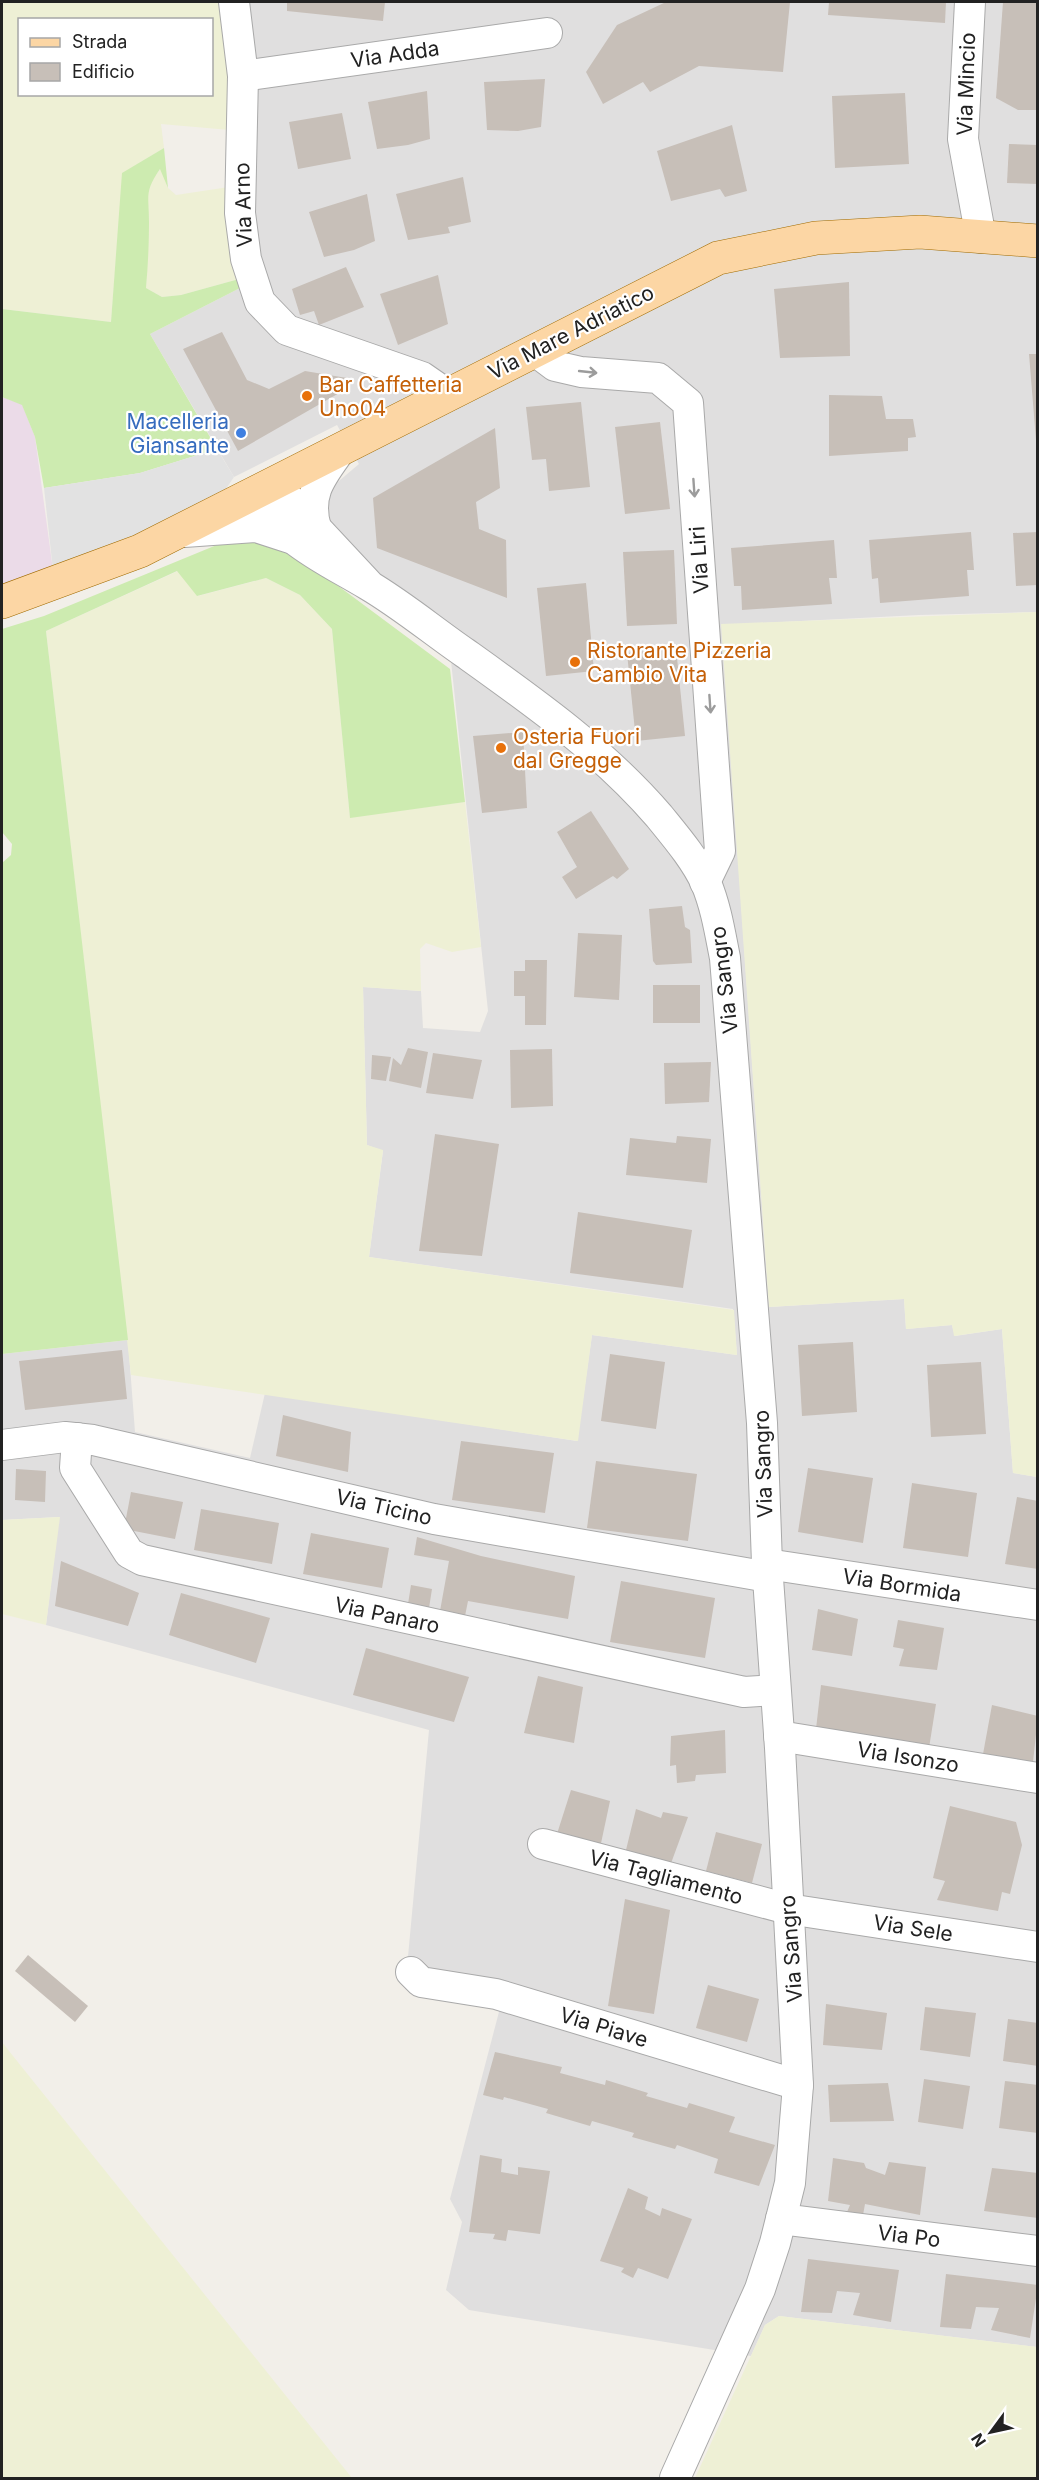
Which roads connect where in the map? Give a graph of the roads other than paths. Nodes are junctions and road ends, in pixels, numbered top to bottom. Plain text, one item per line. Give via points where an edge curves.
1 (234, 2) edge
2 (970, 2) edge
3 (547, 33) dead end
4 (243, 76) junction
5 (981, 238) junction
6 (1038, 241) edge
7 (535, 351) junction
8 (448, 395) junction
9 (341, 449) junction
10 (257, 491) junction
11 (175, 532) junction
12 (307, 534) junction
13 (2, 602) edge
14 (705, 882) junction
15 (77, 1438) junction
16 (2, 1445) edge
17 (767, 1570) junction
18 (1038, 1605) edge
19 (775, 1690) junction
20 (779, 1736) junction
21 (1038, 1779) edge
22 (543, 1844) dead end
23 (788, 1909) junction
24 (1038, 1947) edge
25 (411, 1972) dead end
26 (798, 2085) junction
27 (781, 2219) junction
28 (1038, 2251) edge
29 (675, 2478) edge

1 - 4 street, Via Arno
2 - 5 street, Via Mincio via 963,139
3 - 4 street, Via Adda
4 - 8 street, Via Arno via 240,213 246,259 260,302 287,330 422,377
5 - 6 main road, Via Mare Adriatico
5 - 7 main road, Via Mare Adriatico via 920,232 816,238 718,258
7 - 8 main road, Via Mare Adriatico
7 -> 14 street, Via Liri via 555,366 581,372 658,378 688,403 720,851
8 - 9 main road, Via Mare Adriatico
9 - 10 main road, Via Mare Adriatico
9 - 12 street via 311,502
10 - 11 main road, Via Mare Adriatico
10 - 12 street, Via Sangro via 273,522
11 - 12 street, Via Sangro via 256,527
11 - 13 main road, Via Mare Adriatico via 140,550
12 - 14 street, Via Sangro via 332,566 370,586 598,752 665,823
14 - 17 street, Via Sangro via 725,958 762,1423
15 - 16 street, Via Ticino
15 - 17 street, Via Ticino via 434,1519
15 - 19 street, Via Panaro via 75,1468 129,1552 142,1560 744,1692
17 - 18 street, Via Bormida
17 - 19 street, Via Sangro
19 - 20 street, Via Sangro
20 - 21 street, Via Isonzo
20 - 23 street, Via Sangro
22 - 23 street, Via Tagliamento
23 - 24 street, Via Sele
23 - 26 street, Via Sangro
25 - 26 street, Via Piave via 421,1982 496,1994
26 - 27 street, Via Sangro via 790,2183
27 - 28 street, Via Po
27 - 29 street, Via Sangro via 760,2289

